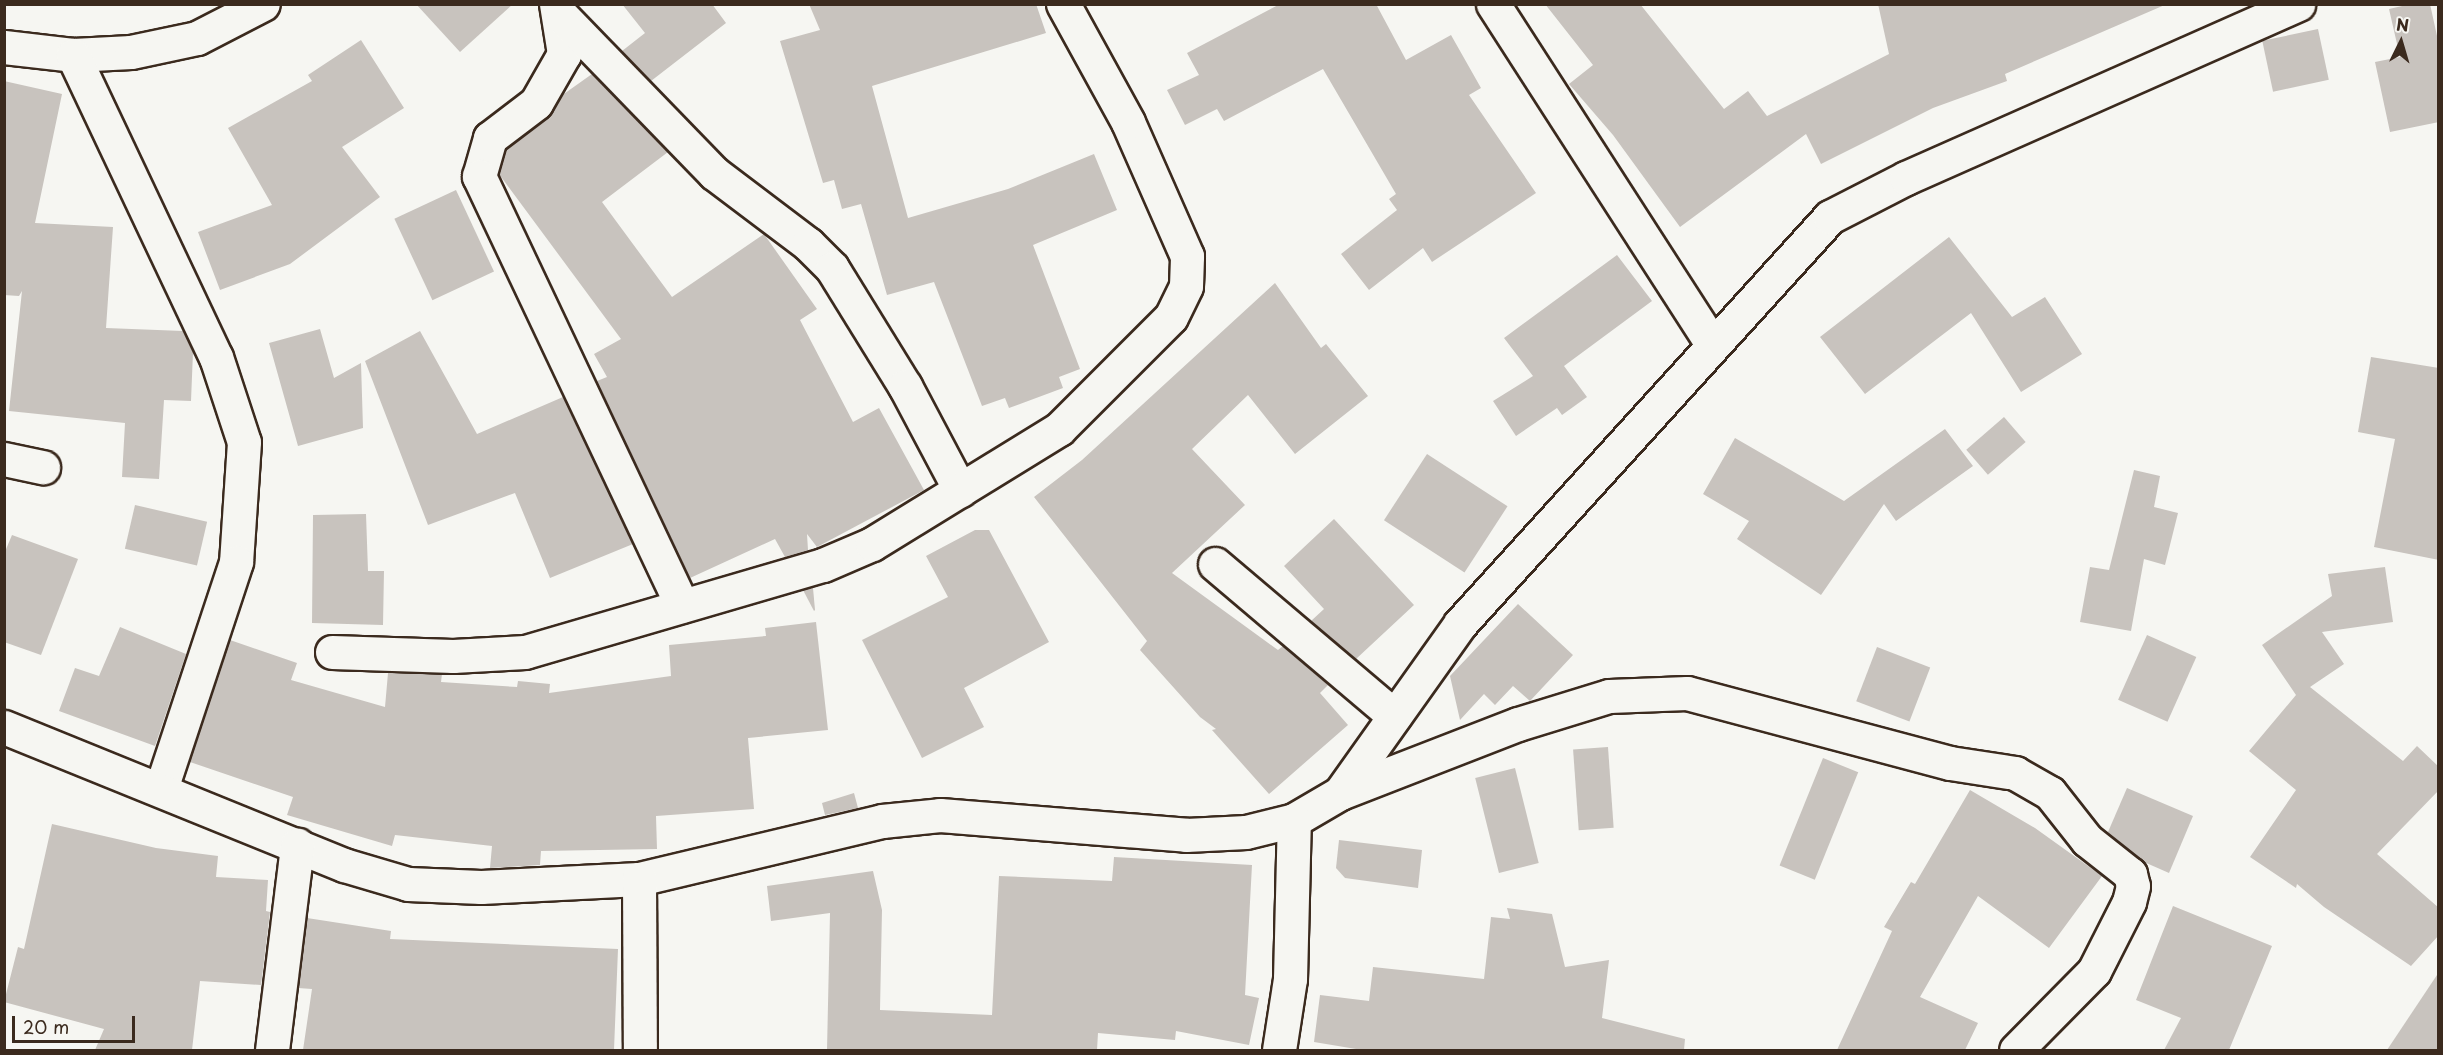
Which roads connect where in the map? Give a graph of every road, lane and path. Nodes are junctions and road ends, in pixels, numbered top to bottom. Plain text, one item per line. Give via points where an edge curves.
1 (264, 4) edge
2 (1063, 4) edge
3 (1493, 4) edge
4 (2298, 4) edge
5 (558, 9) edge
6 (4, 47) edge
7 (73, 55) junction
8 (1712, 344) junction
9 (4, 459) edge
10 (43, 467) dead end
11 (960, 490) junction
12 (1215, 564) dead end
13 (682, 605) junction
14 (332, 652) dead end
15 (1394, 716) junction
16 (4, 727) edge
17 (161, 789) junction
18 (1340, 794) junction
19 (1294, 820) junction
20 (297, 845) junction
21 (639, 879) junction
22 (272, 1050) edge
23 (640, 1050) edge
24 (1279, 1050) edge
25 (2016, 1050) edge

1 - 7 street via 197,38 131,52
2 - 11 street via 1128,123 1178,235 1187,256 1186,286 1171,317 1059,429
3 - 8 street
4 - 8 street via 1906,178 1830,217
5 - 11 street via 714,173 808,244 832,268 905,386
5 - 13 street via 564,54 536,103 490,138 480,176
6 - 7 street
7 - 17 street via 216,357 244,442 236,562
8 - 15 street via 1460,624
9 - 10 street
11 - 13 street via 872,544 823,565
12 - 15 street
13 - 14 street via 525,652 453,656
15 - 18 street
16 - 17 street
17 - 20 street
18 - 19 street
18 - 25 street via 1518,724 1609,696 1687,693 1950,763 2015,773 2050,794 2086,840 2130,874 2133,886 2129,902 2094,971
19 - 21 street via 1246,832 1186,835 940,815 882,821
19 - 24 street via 1290,979
20 - 21 street via 344,865 408,884 481,887
20 - 22 street
21 - 23 street

